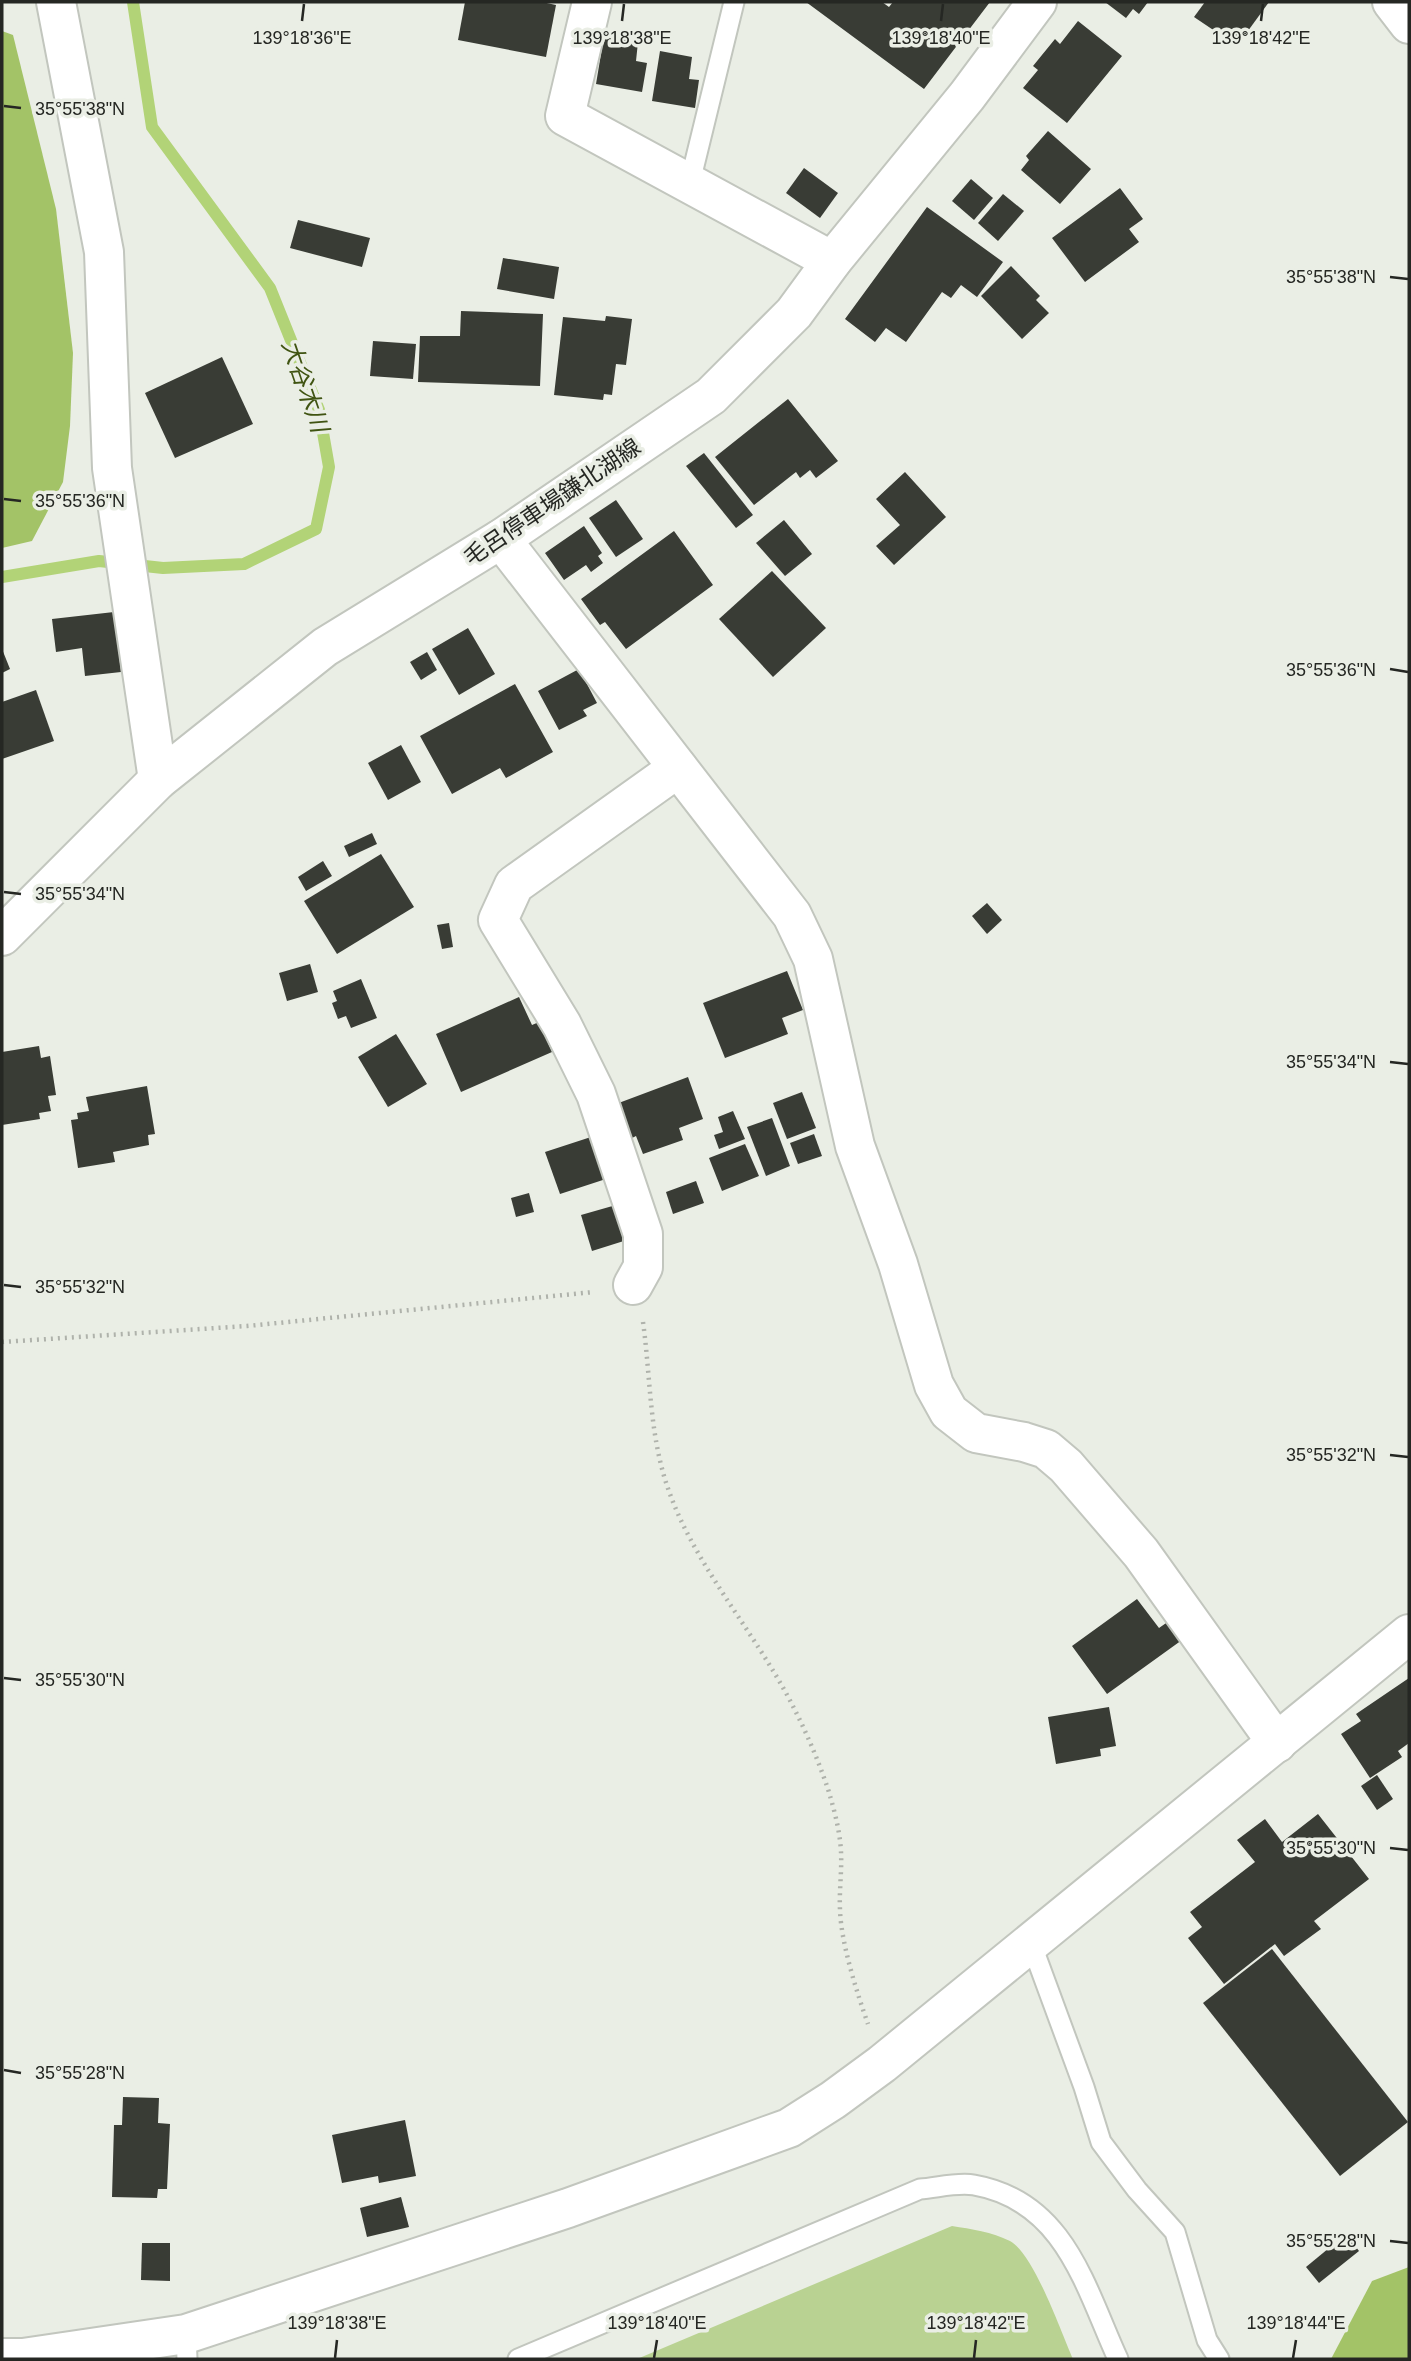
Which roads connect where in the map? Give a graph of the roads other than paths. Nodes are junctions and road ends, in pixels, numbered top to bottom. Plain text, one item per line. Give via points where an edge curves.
1 (55, 2) edge
2 (593, 2) edge
3 (734, 2) edge
4 (1037, 2) edge
5 (690, 182) junction
6 (832, 261) junction
7 (501, 539) junction
8 (678, 768) junction
9 (158, 780) junction
10 (2, 936) edge
11 (633, 1285) road end
12 (1409, 1634) edge
13 (1277, 1743) junction
14 (1031, 1943) junction
15 (186, 2346) edge
16 (2, 2358) edge
17 (518, 2359) edge
18 (1118, 2359) edge
19 (1219, 2359) edge

1 - 9 street via 104,252 112,468
2 - 5 street via 565,116
3 - 5 lane
4 - 6 street, 毛呂停車場鎌北湖線
5 - 6 street
6 - 7 street, 毛呂停車場鎌北湖線 via 794,313 711,396
7 - 8 street
7 - 9 street, 毛呂停車場鎌北湖線 via 326,647
8 - 11 street via 514,886 498,919 562,1025 596,1094 643,1234 643,1267
8 - 13 street via 792,915 813,959 855,1146 898,1264 934,1385 949,1412 976,1433 1046,1449 1066,1466 1141,1553
9 - 10 street, 毛呂停車場鎌北湖線
12 - 13 street
13 - 14 street
14 - 15 street via 883,2064 789,2128
14 - 19 lane via 1101,2143 1175,2231 1207,2340
15 - 16 street
17 - 18 lane via 919,2189 972,2185 1013,2198 1041,2215 1065,2244

